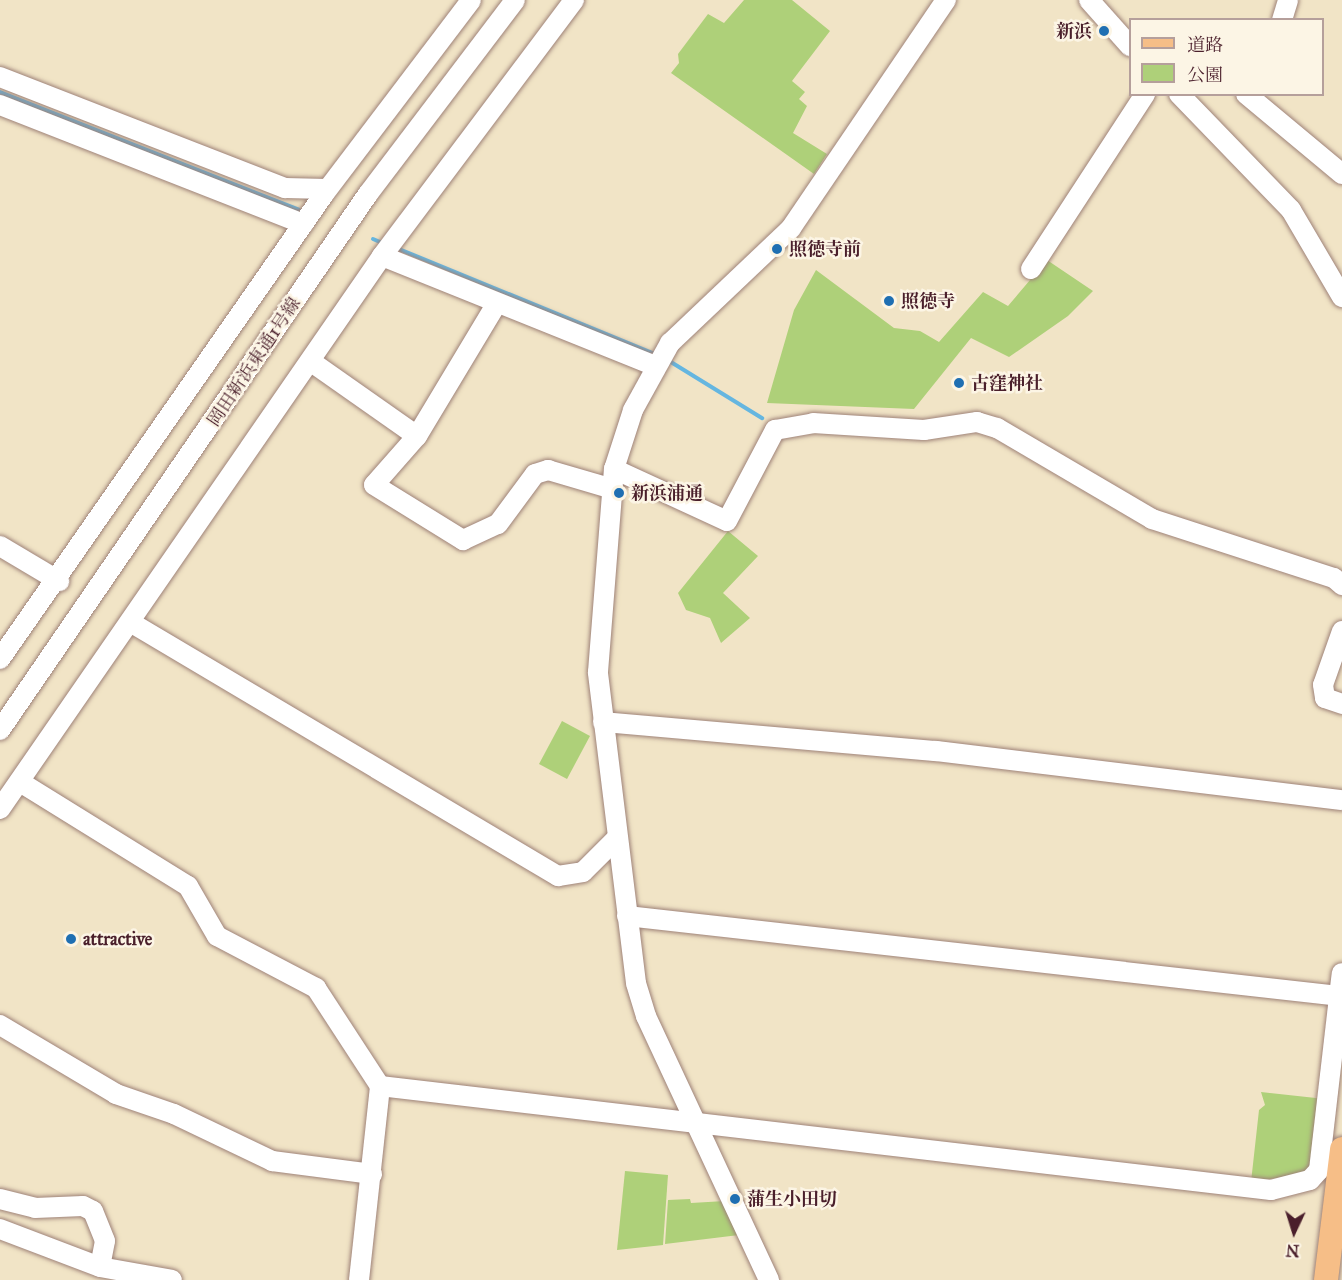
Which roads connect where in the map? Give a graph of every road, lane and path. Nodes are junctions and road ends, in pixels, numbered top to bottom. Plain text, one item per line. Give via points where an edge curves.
1 (471, 0) edge
2 (515, 0) edge
3 (574, 0) edge
4 (946, 0) edge
5 (1089, 0) edge
6 (1288, 0) edge
7 (1283, 18) edge
8 (1129, 44) edge
9 (0, 77) edge
10 (1144, 96) edge
11 (1181, 96) edge
12 (1248, 96) edge
13 (0, 105) edge
14 (1342, 174) edge
15 (327, 189) junction
16 (303, 224) junction
17 (388, 249) junction
18 (1031, 269) dead end
19 (1342, 297) edge
20 (496, 303) junction
21 (660, 359) junction
22 (313, 363) junction
23 (417, 436) junction
24 (614, 469) junction
25 (613, 489) junction
26 (0, 546) edge
27 (59, 580) junction
28 (1342, 585) edge
29 (130, 622) junction
30 (1342, 632) edge
31 (0, 659) edge
32 (1342, 705) edge
33 (603, 722) junction
34 (0, 730) edge
35 (20, 782) junction
36 (1342, 800) edge
37 (0, 809) edge
38 (618, 837) junction
39 (627, 916) junction
40 (1342, 973) edge
41 (1339, 996) junction
42 (0, 1024) edge
43 (380, 1086) junction
44 (700, 1125) junction
45 (1342, 1149) edge
46 (372, 1174) junction
47 (0, 1199) edge
48 (0, 1229) edge
49 (100, 1267) junction
50 (172, 1280) edge
51 (359, 1280) edge
52 (769, 1280) edge
53 (1326, 1280) edge

1 - 15 street
2 - 34 street, 岡田新浜東通1号線 via 368,194
3 - 17 street
4 - 21 street via 791,228
5 - 8 street
6 - 7 street
9 - 15 street via 285,188
10 - 18 street
11 - 19 street via 1291,210
12 - 14 street
13 - 16 street
15 - 16 street
16 - 27 street
17 - 20 street
17 - 22 street
20 - 21 street
20 - 23 street
21 - 24 street
22 - 23 street
22 - 29 street
23 - 25 street via 374,484 463,540 498,524 535,474 558,472
24 - 25 street
24 - 28 street via 727,521 775,430 813,423 924,430 976,422 997,428 1152,519 1334,578
25 - 33 street via 602,592
26 - 27 street
27 - 31 street
29 - 35 street
29 - 38 street via 558,876 583,872
30 - 32 street via 1323,685 1325,698
33 - 36 street via 936,751
33 - 38 street
35 - 37 street
35 - 43 street via 188,886 217,936 316,988
38 - 39 street
39 - 41 street
39 - 44 street via 646,1016
40 - 41 street
41 - 44 street via 1319,1170 1291,1186 1253,1190
42 - 46 street via 116,1094 174,1114 272,1161
43 - 44 street
43 - 46 street
44 - 52 street
45 - 53 main road
46 - 51 street
47 - 49 street via 35,1208 83,1206 93,1211 105,1241
48 - 49 street
49 - 50 street

